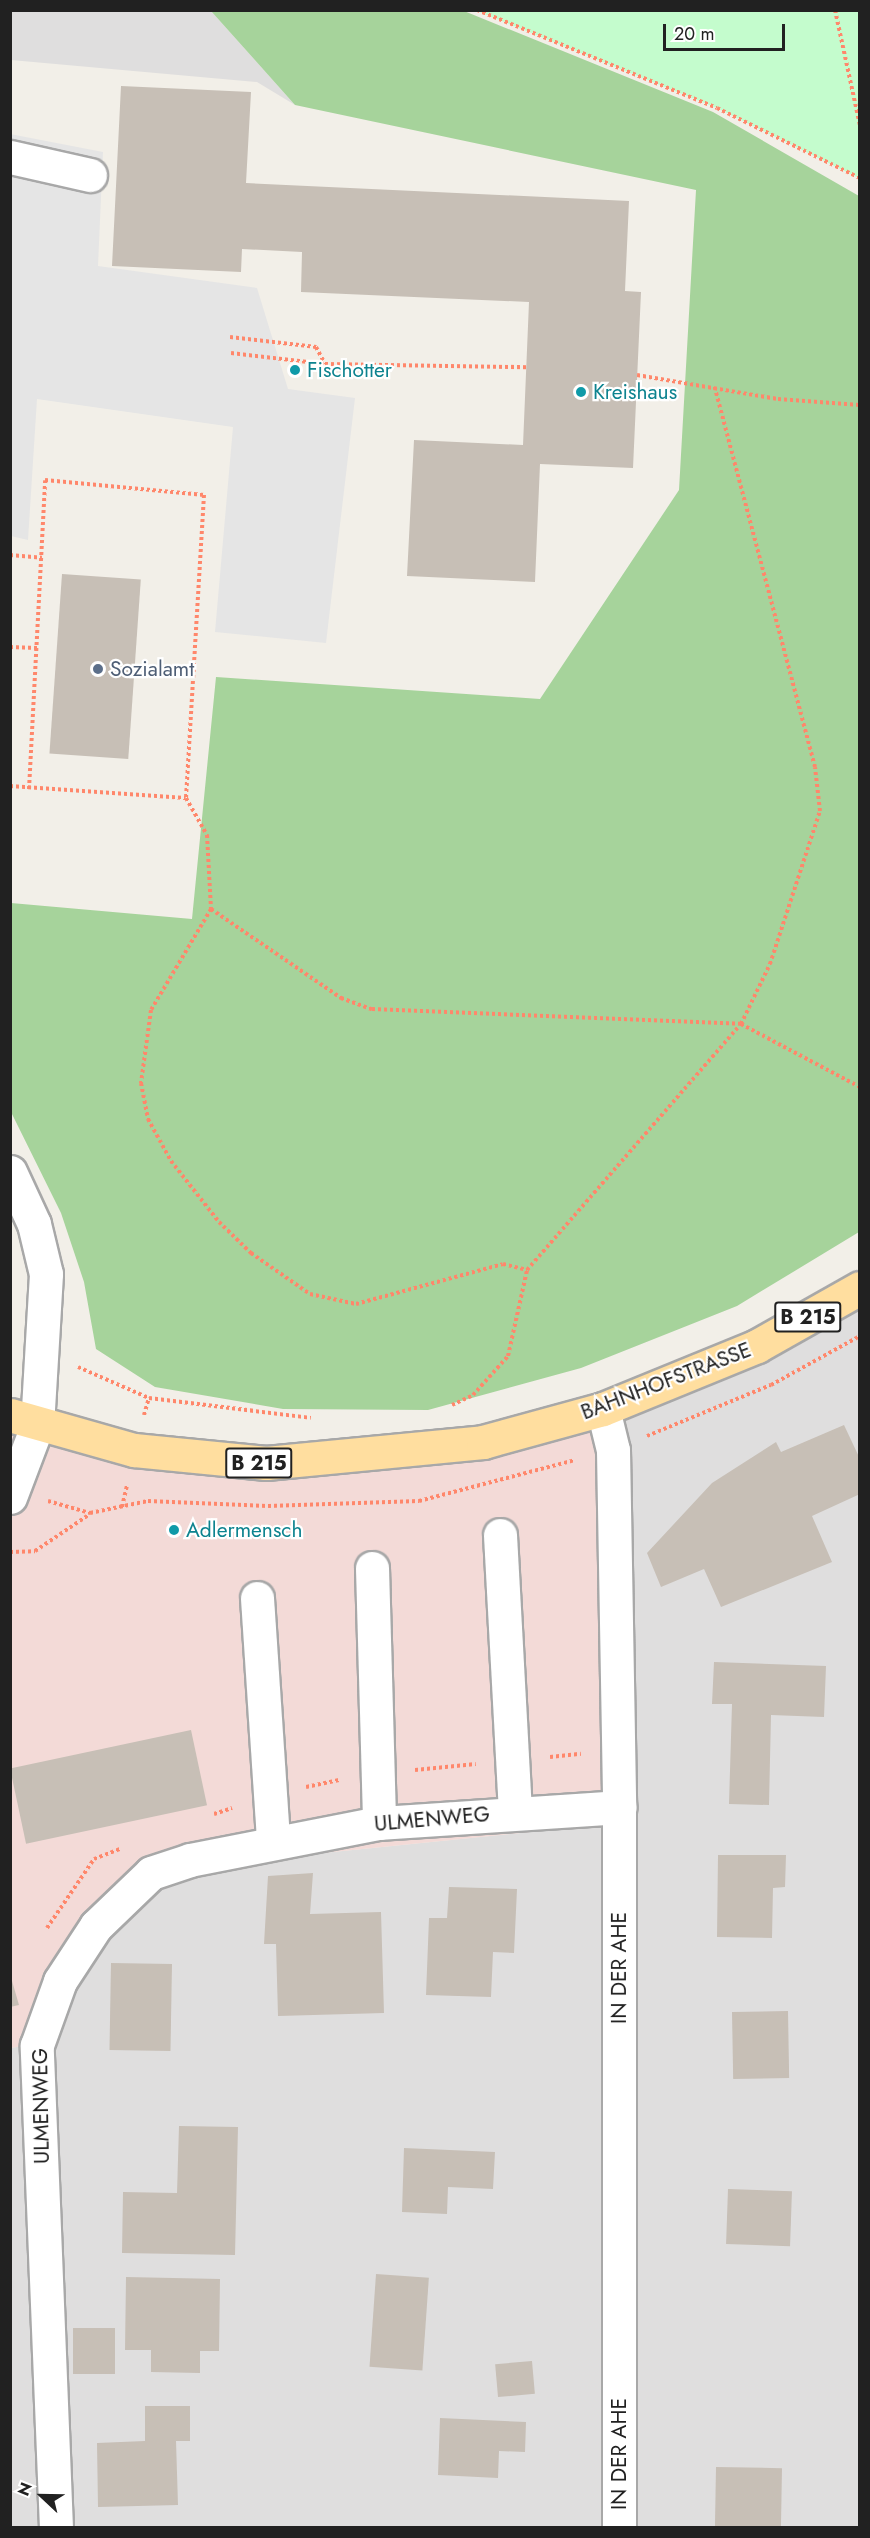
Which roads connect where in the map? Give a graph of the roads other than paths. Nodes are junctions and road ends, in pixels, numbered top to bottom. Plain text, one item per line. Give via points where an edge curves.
1 (10, 157) edge
2 (90, 175) dead end
3 (10, 1172) edge
4 (860, 1288) edge
5 (603, 1409) junction
6 (24, 1421) edge
7 (12, 1494) edge
8 (501, 1535) dead end
9 (372, 1568) dead end
10 (257, 1598) dead end
11 (619, 1807) junction
12 (515, 1812) junction
13 (379, 1823) junction
14 (273, 1842) junction
15 (24, 2047) edge
16 (56, 2528) edge
17 (619, 2528) edge

1 - 2 street
3 - 6 street via 34,1224 46,1274 45,1355
4 - 5 main road, BAHNHOFSTRASSE / B 215 via 757,1346
5 - 6 main road, BAHNHOFSTRASSE / B 215 via 483,1443 266,1463 134,1450
5 - 11 street, IN DER AHE via 613,1450
6 - 7 street
8 - 12 street
9 - 13 street
10 - 14 street
11 - 12 street, ULMENWEG
11 - 17 street, IN DER AHE
12 - 13 street, ULMENWEG
13 - 14 street, ULMENWEG
14 - 15 street, ULMENWEG via 151,1873 96,1926
15 - 16 street, ULMENWEG

